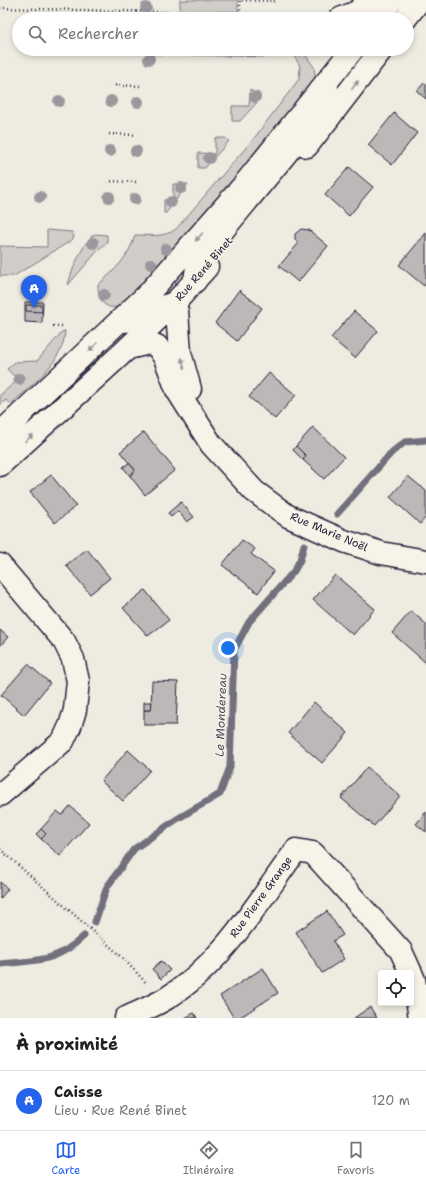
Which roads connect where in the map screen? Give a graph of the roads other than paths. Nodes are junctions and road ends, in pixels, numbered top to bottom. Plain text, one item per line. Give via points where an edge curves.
1 (370, 0) edge
2 (392, 0) edge
3 (357, 12) edge
4 (383, 12) edge
5 (348, 56) edge
6 (377, 56) edge
7 (327, 83) junction
8 (195, 281) junction
9 (172, 304) junction
10 (122, 321) junction
11 (128, 348) junction
12 (69, 354) dead end
13 (22, 413) junction
14 (0, 419) edge
15 (0, 434) edge
16 (0, 446) edge
17 (226, 462) junction
18 (0, 465) edge
19 (426, 561) edge
20 (0, 565) edge
21 (0, 795) edge
22 (410, 970) edge
23 (414, 980) edge
24 (126, 1018) edge
25 (420, 1018) edge

1 - 3 street
2 - 4 street
5 - 7 street
8 -> 6 street, Rue René Binet via 331,116
7 - 8 street via 326,105 200,258
7 -> 10 street via 243,186
8 - 9 street, Rue René Binet
9 - 10 street via 151,310 140,320
9 - 11 street, Rue René Binet
17 -> 9 street, Rue Marie Noël via 188,384 180,353 177,311
10 -> 13 street
11 - 17 street, Rue Marie Noël via 149,343 157,346 197,424
18 -> 11 street, Rue René Binet
12 - 14 street
13 - 15 street
13 - 16 street
17 - 19 street, Rue Marie Noël via 254,491 288,516 344,541 381,553
20 - 21 street via 64,641 73,659 78,681 75,710 62,741
22 - 24 street, Rue Pierre Grange via 401,951 313,853 296,850 234,937 196,977 163,1000
23 - 25 street, Rue Pierre Grange

